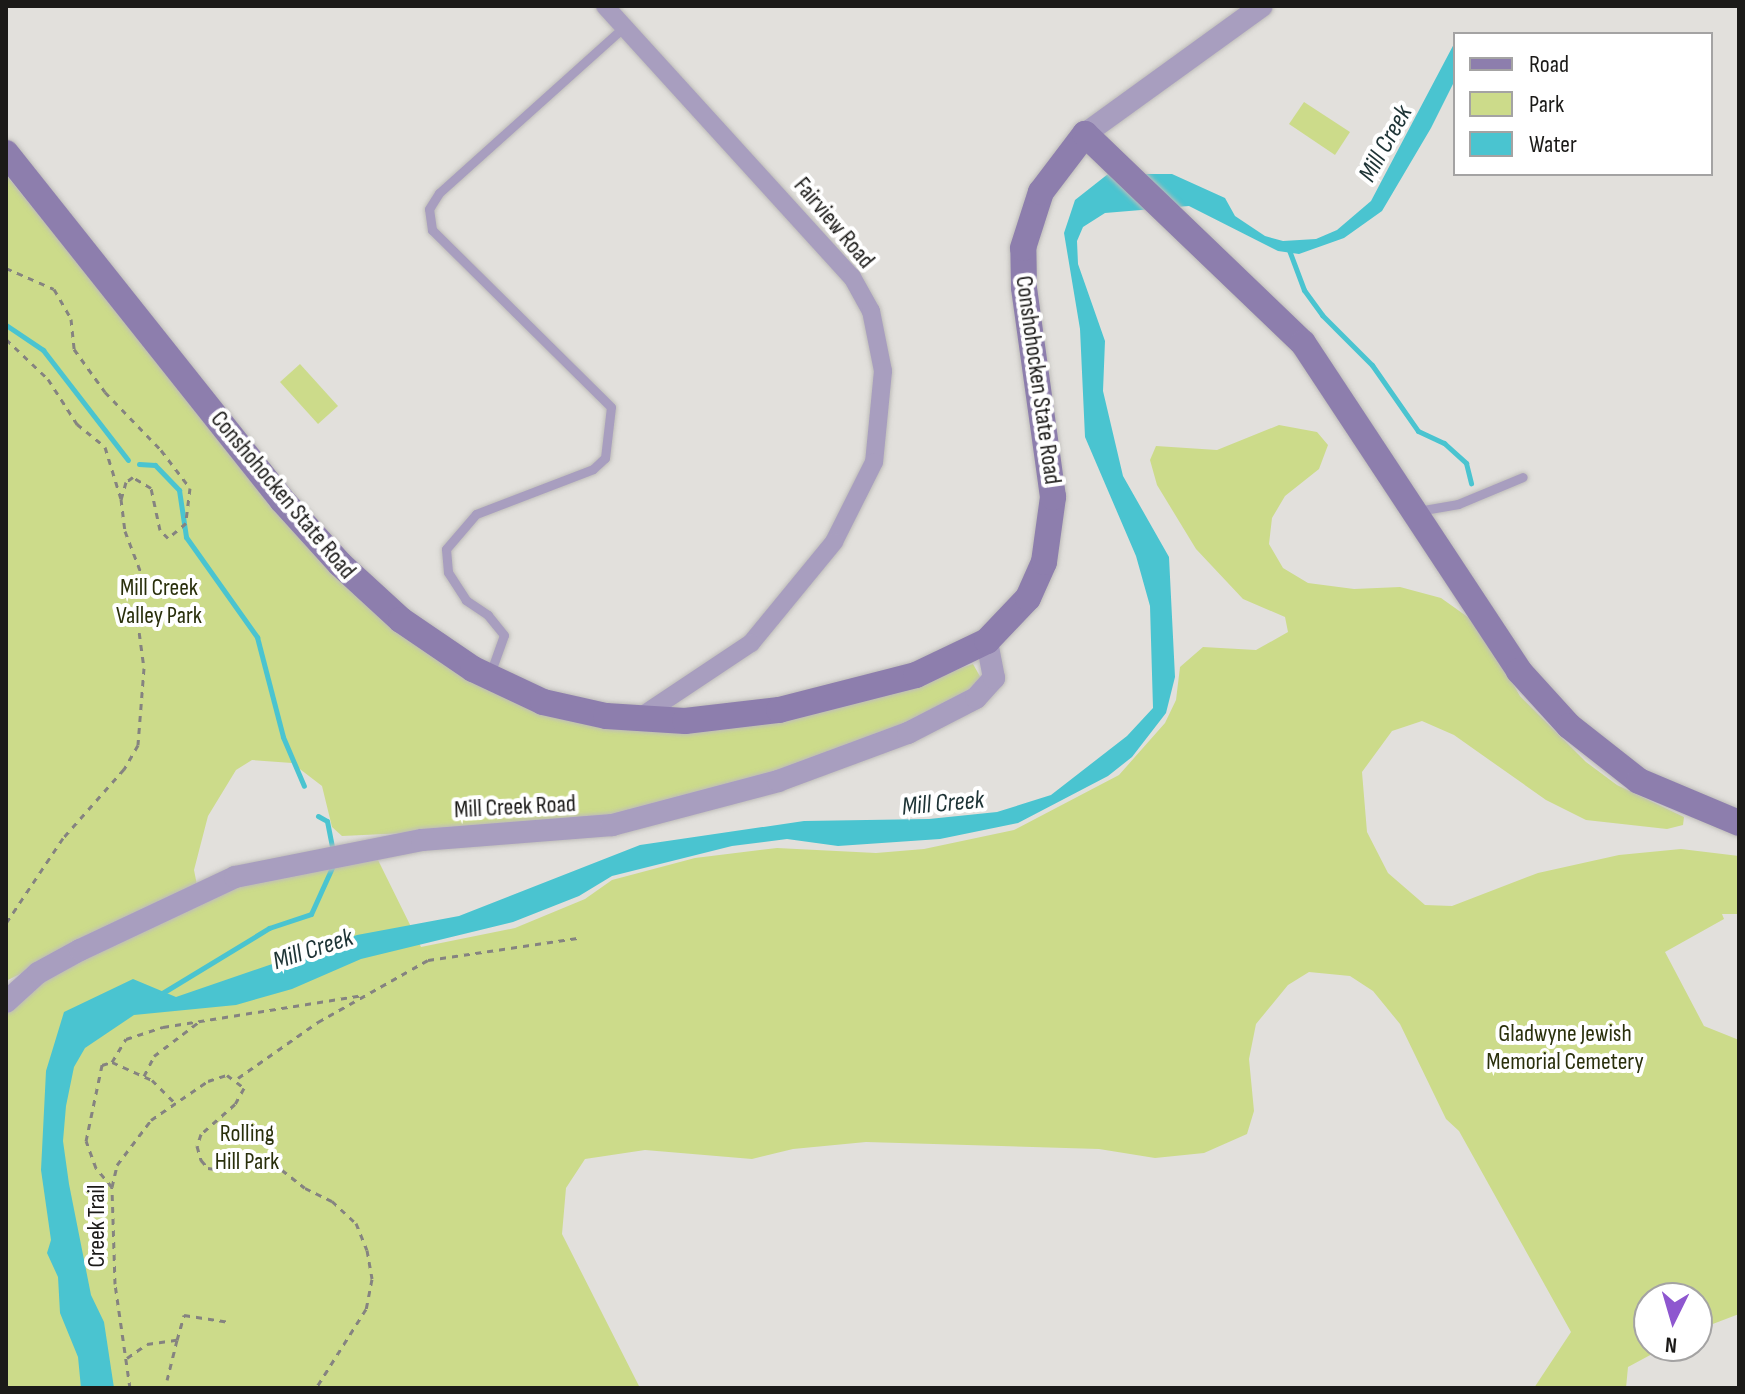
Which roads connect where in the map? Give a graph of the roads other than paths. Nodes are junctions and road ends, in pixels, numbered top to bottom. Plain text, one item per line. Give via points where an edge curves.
1 (605, 6) edge
2 (1262, 6) edge
3 (624, 27) junction
4 (1085, 134) junction
5 (6, 153) edge
6 (1523, 477) dead end
7 (1418, 511) junction
8 (987, 641) junction
9 (488, 677) junction
10 (637, 719) junction
11 (1739, 823) edge
12 (6, 1002) edge

1 - 3 street, Fairview Road
2 - 4 street
3 - 9 lane via 439,193 429,209 432,230 611,407 605,458 593,469 476,514 446,549 448,572 466,600 504,635
3 - 10 street, Fairview Road via 852,277 879,340 884,401 863,491 834,542 785,607 751,643
4 - 7 main road via 1303,343
4 - 8 main road, Conshohocken State Road via 1041,192 1023,248 1024,287 1052,470 1049,542 1028,598
5 - 9 main road, Conshohocken State Road via 310,533 401,620
6 - 7 lane via 1458,504
7 - 11 main road via 1519,671 1569,726 1639,781
8 - 10 main road, Conshohocken State Road via 916,675 817,702 708,720
8 - 12 street, Mill Creek Road via 994,678 976,698 908,733 778,781 612,825 448,836 235,877 80,950 38,973
9 - 10 main road, Conshohocken State Road via 564,708

